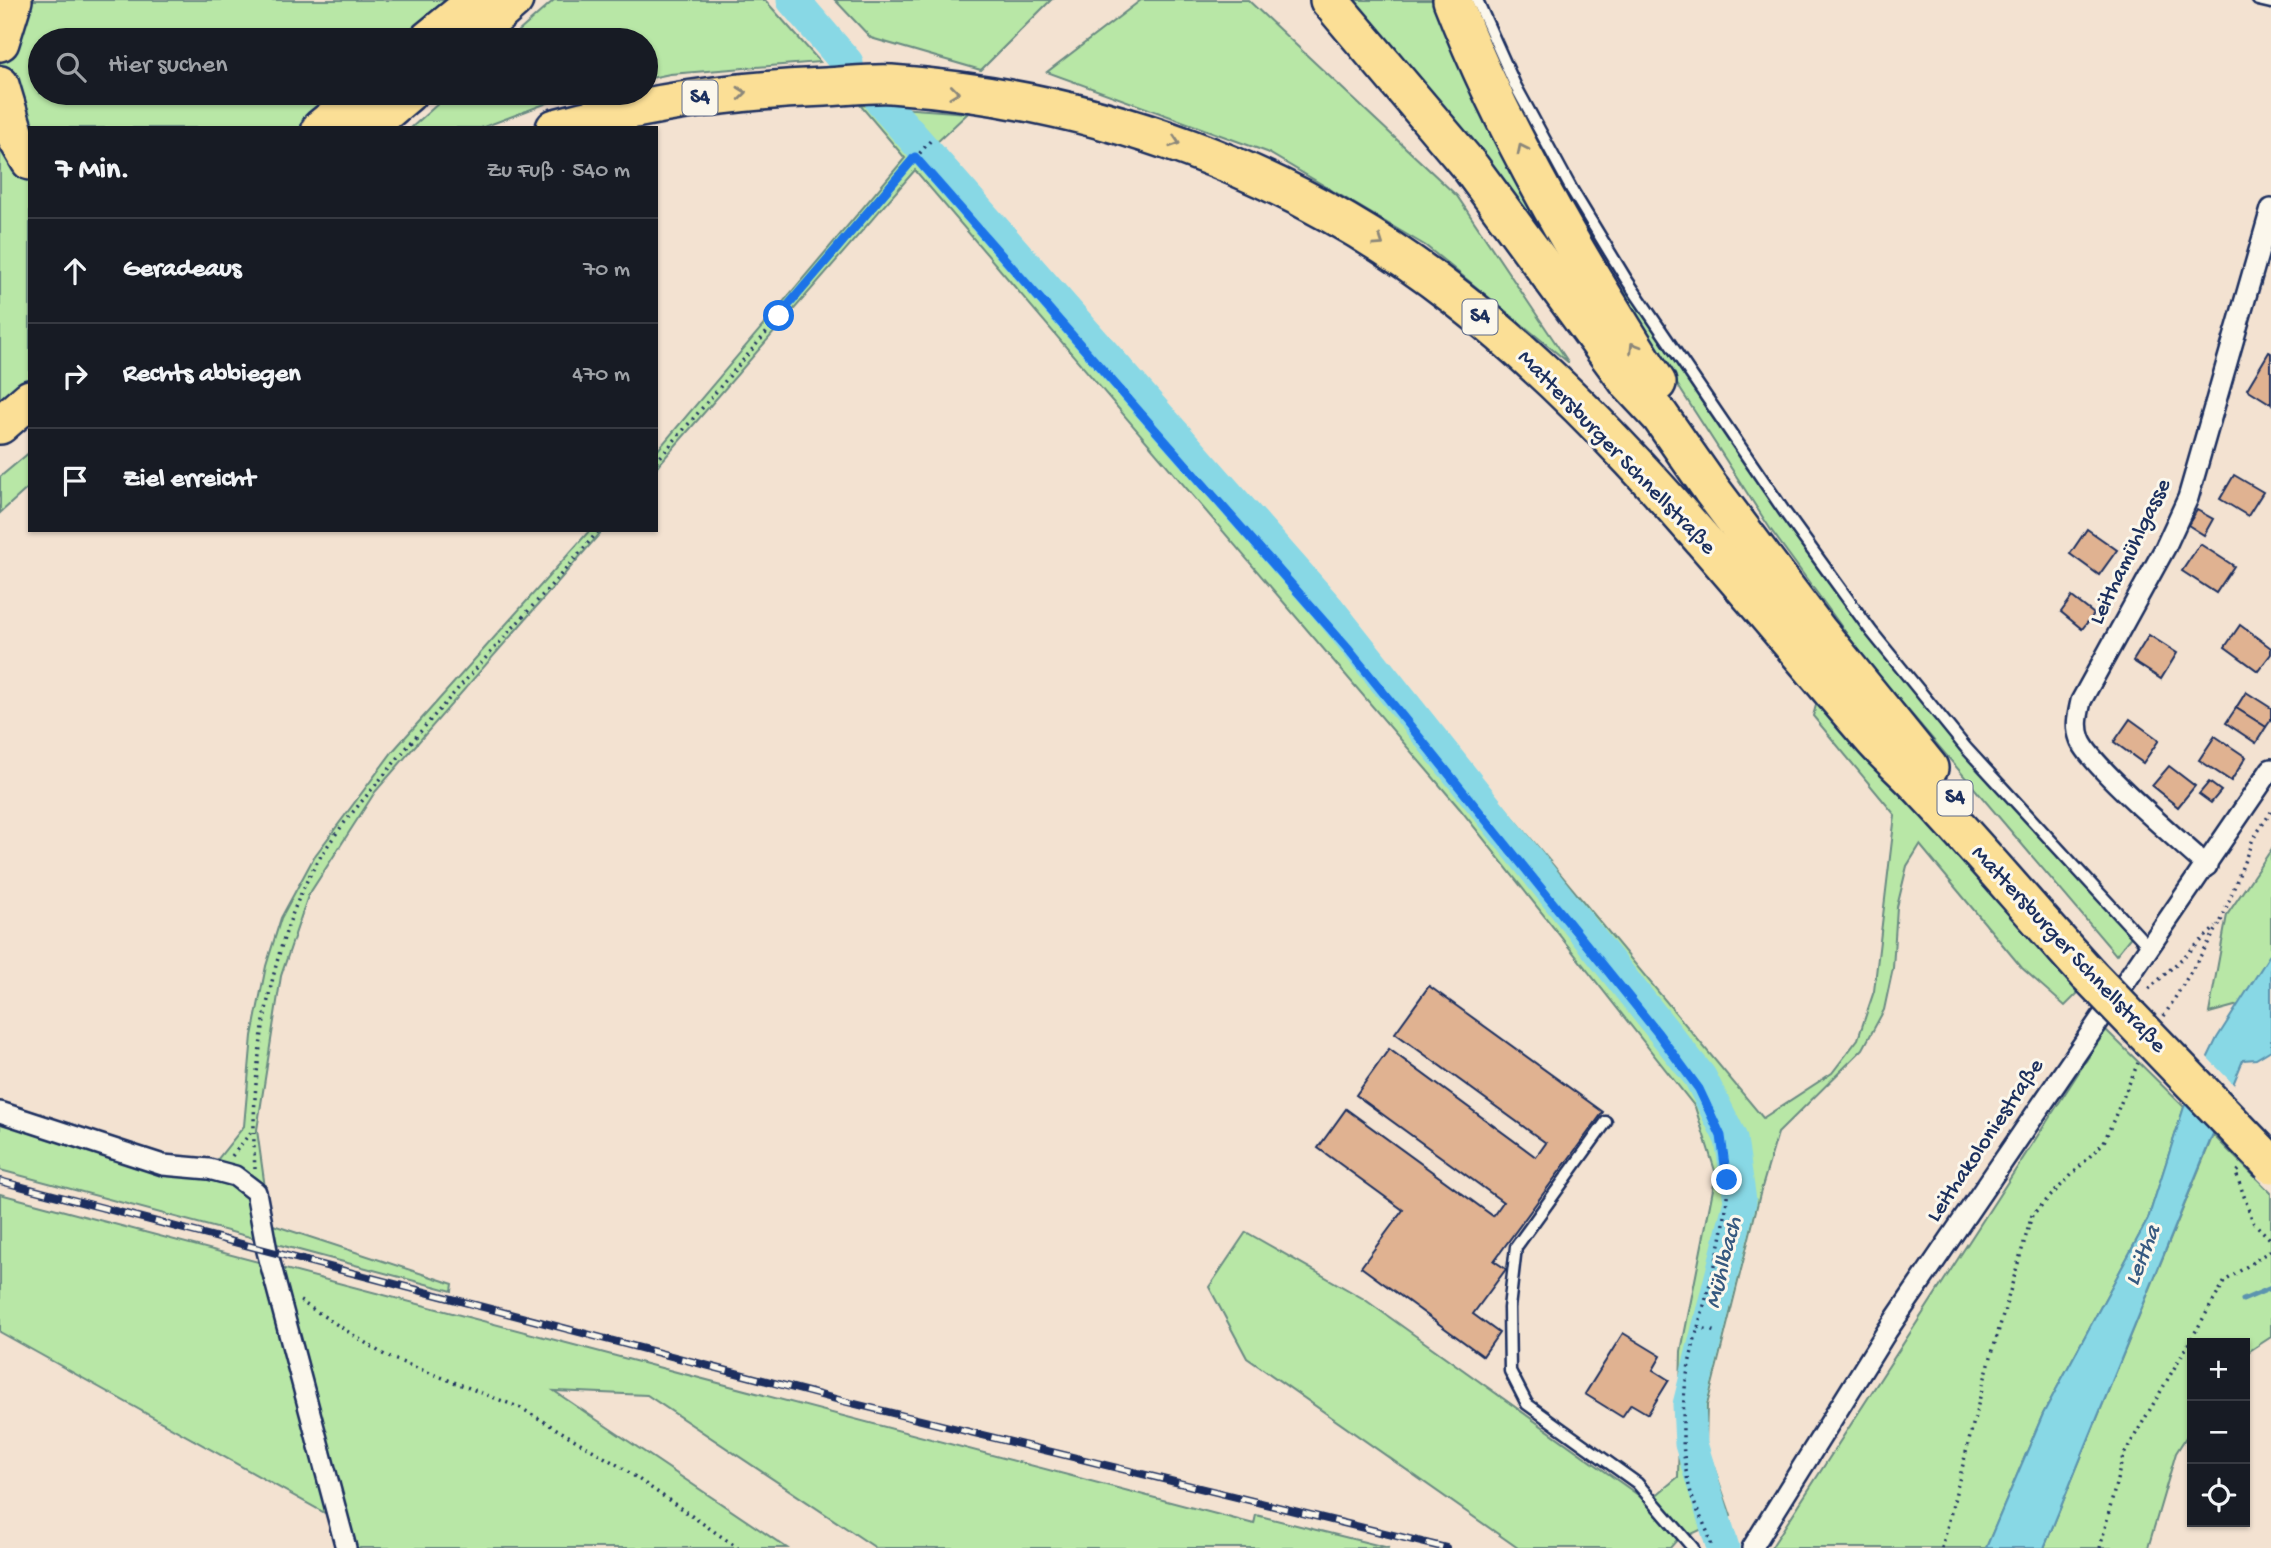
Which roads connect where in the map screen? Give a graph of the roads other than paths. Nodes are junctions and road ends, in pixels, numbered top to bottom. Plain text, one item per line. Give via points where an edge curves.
1 (13, 0) edge
2 (477, 0) edge
3 (483, 0) edge
4 (514, 0) edge
5 (1329, 0) edge
6 (1452, 0) edge
7 (1477, 0) edge
8 (2258, 0) edge
9 (2271, 3) edge
10 (443, 28) edge
11 (452, 28) edge
12 (482, 28) edge
13 (0, 42) edge
14 (0, 85) edge
15 (658, 104) edge
16 (349, 105) edge
17 (364, 105) edge
18 (394, 105) edge
19 (654, 105) edge
20 (323, 126) edge
21 (340, 126) edge
22 (370, 126) edge
23 (564, 126) edge
24 (28, 158) edge
25 (2271, 209) edge
26 (1629, 383) junction
27 (28, 403) edge
28 (15, 431) edge
29 (1743, 532) junction
30 (2271, 769) edge
31 (1923, 790) junction
32 (2207, 866) junction
33 (2148, 946) junction
34 (2093, 966) junction
35 (0, 1112) edge
36 (1606, 1122) dead end
37 (2271, 1138) edge
38 (2271, 1164) edge
39 (346, 1548) edge
40 (1693, 1548) edge
41 (1752, 1548) edge

1 - 13 highway
2 - 10 highway
3 - 11 highway
4 - 12 highway
5 - 26 highway, Mattersburger Schnellstraße / S4 via 1471,168
29 -> 6 highway via 1721,482 1611,310 1535,174
7 - 33 lane via 1515,85 1572,190 1626,279 1784,511 1871,631 1966,748
8 - 9 lane
14 - 24 highway via 15,135
15 -> 31 highway, Mattersburger Schnellstraße / S4 via 786,88 886,84 982,95 1058,108 1186,146 1309,200 1411,263 1557,386 1688,524 1876,744
16 - 20 highway
17 - 21 highway
18 - 22 highway
23 -> 19 highway, Mattersburger Schnellstraße / S4
25 - 32 street, Leithamühlgasse via 2188,498 2081,701 2076,722 2080,741 2114,780
26 - 29 highway, Mattersburger Schnellstraße / S4 via 1660,416
26 - 31 highway via 1649,425 1701,499
27 - 28 highway
29 - 34 highway, Mattersburger Schnellstraße / S4 via 1818,631
30 - 32 street, Leithakoloniestraße
31 - 34 highway, Mattersburger Schnellstraße / S4
32 - 33 street, Leithakoloniestraße
33 - 41 street, Leithakoloniestraße via 1887,1331
34 - 37 highway, Mattersburger Schnellstraße / S4
34 - 38 highway, Mattersburger Schnellstraße / S4, bridge
35 - 39 street via 163,1165 235,1176 256,1192 267,1251
36 - 40 lane via 1516,1247 1509,1308 1510,1371 1527,1404 1637,1483

